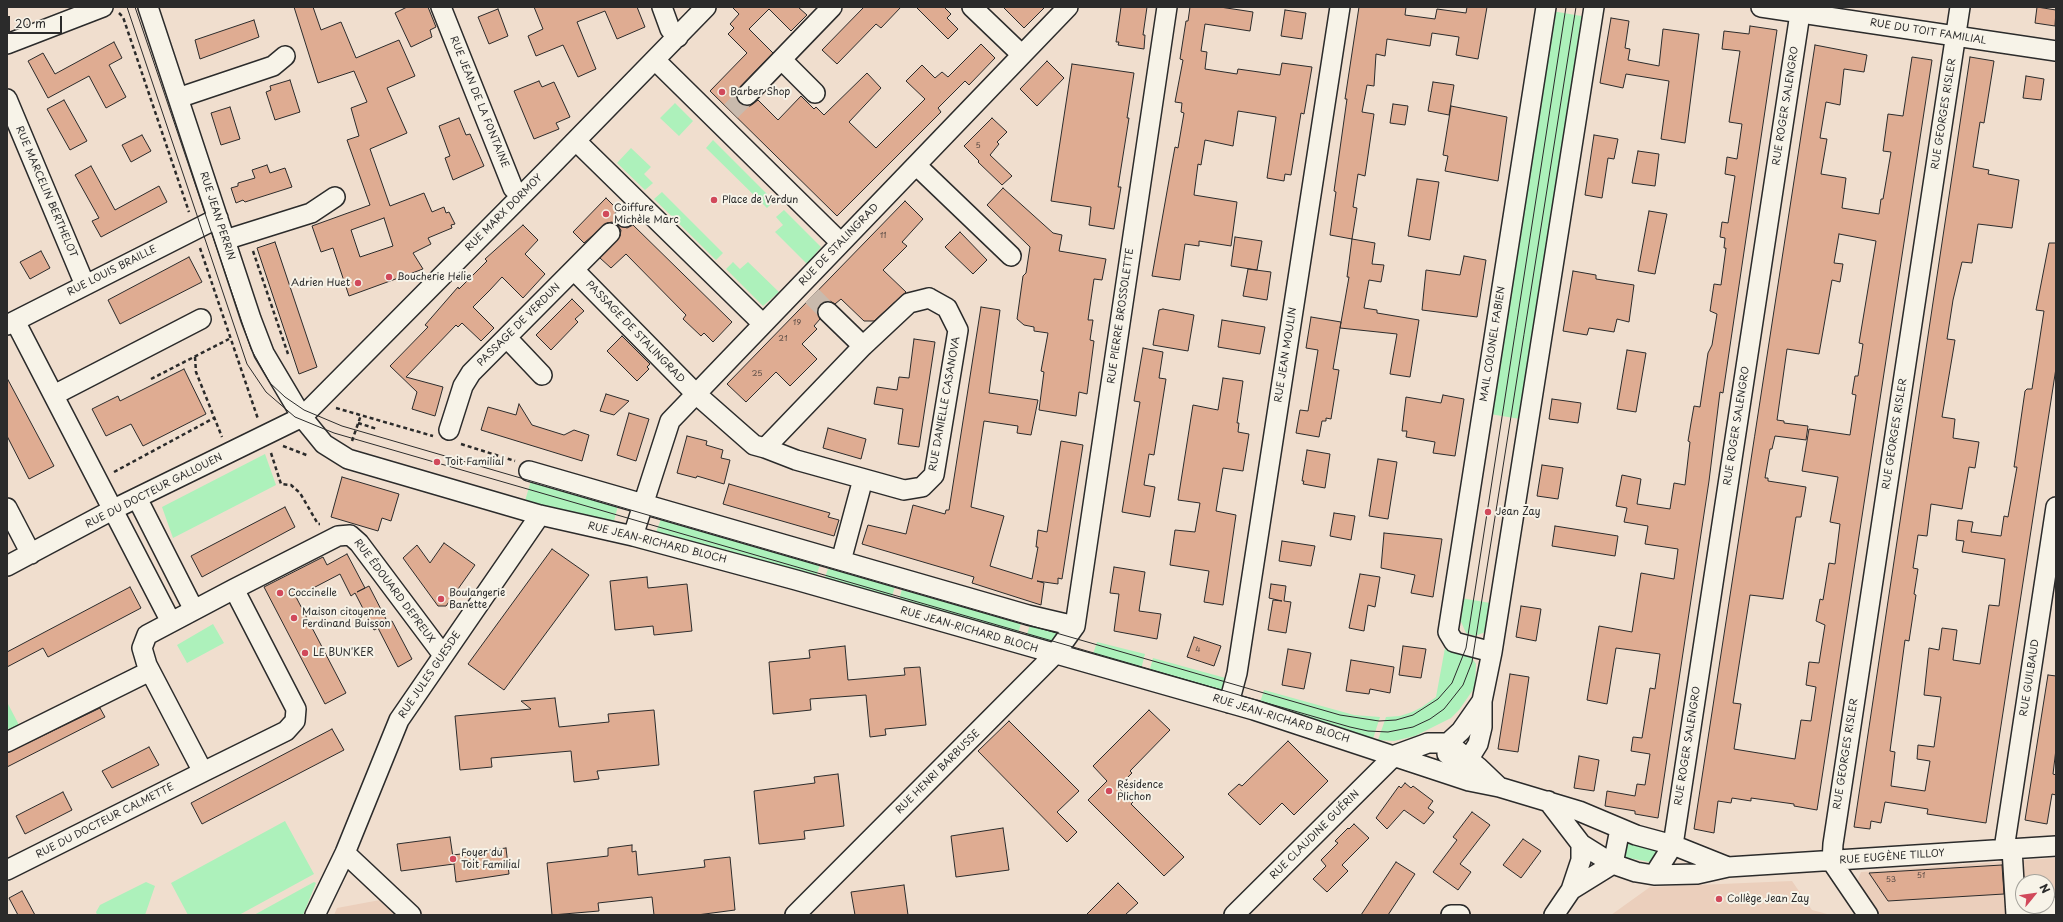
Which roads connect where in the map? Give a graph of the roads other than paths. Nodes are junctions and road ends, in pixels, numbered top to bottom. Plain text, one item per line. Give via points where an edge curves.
1 (103, 7) edge
2 (148, 7) edge
3 (441, 7) edge
4 (662, 7) edge
5 (706, 7) edge
6 (832, 7) edge
7 (972, 7) edge
8 (1068, 7) edge
9 (1167, 7) edge
10 (1340, 7) edge
11 (1546, 7) edge
12 (1594, 7) edge
13 (1761, 7) edge
14 (1960, 7) edge
15 (1801, 10) edge
16 (1956, 36) junction
17 (678, 37) junction
18 (7, 44) edge
19 (2056, 51) edge
20 (1022, 54) junction
21 (285, 56) dead end
22 (655, 60) junction
23 (782, 60) junction
24 (815, 93) dead end
25 (747, 95) tunnel mouth
26 (178, 98) junction
27 (7, 99) edge
28 (576, 141) junction
29 (916, 165) junction
30 (521, 196) junction
31 (335, 197) dead end
32 (640, 204) junction
33 (625, 217) dead end
34 (218, 218) junction
35 (610, 233) dead end
36 (225, 240) junction
37 (841, 243) junction
38 (1011, 256) dead end
39 (574, 270) junction
40 (85, 285) junction
41 (828, 312) tunnel mouth
42 (201, 319) dead end
43 (11, 323) edge
44 (763, 324) junction
45 (507, 338) junction
46 (863, 346) junction
47 (542, 375) dead end
48 (696, 394) junction
49 (54, 395) junction
50 (302, 418) junction
51 (447, 437) road end
52 (765, 448) junction
53 (529, 471) road end
54 (863, 479) junction
55 (137, 498) junction
56 (644, 503) junction
57 (2056, 507) edge
58 (7, 508) edge
59 (114, 510) junction
60 (540, 515) junction
61 (633, 536) junction
62 (31, 554) junction
63 (841, 561) junction
64 (7, 566) edge
65 (234, 589) junction
66 (194, 610) junction
67 (171, 622) junction
68 (1075, 626) junction
69 (1492, 652) junction
70 (1055, 654) junction
71 (443, 655) junction
72 (150, 671) junction
73 (1482, 701) junction
74 (1229, 703) junction
75 (7, 742) edge
76 (1448, 743) junction
77 (1395, 755) junction
78 (1468, 760) junction
79 (202, 772) junction
80 (1446, 772) junction
81 (1499, 787) junction
82 (1548, 801) junction
83 (1616, 827) junction
84 (1581, 844) junction
85 (1673, 845) junction
86 (2056, 846) edge
87 (2008, 849) junction
88 (345, 853) junction
89 (1832, 862) junction
90 (1613, 864) junction
91 (1728, 867) junction
92 (7, 870) edge
93 (1654, 875) junction
94 (1571, 890) junction
95 (2015, 903) edge
96 (315, 915) edge
97 (411, 915) edge
98 (796, 915) edge
99 (1234, 915) edge
100 (1451, 915) edge
101 (1460, 915) edge
102 (1554, 915) edge
103 (1868, 915) edge

1 - 18 street
2 - 26 street, RUE JEAN PERRIN
3 - 30 street, RUE JEAN DE LA FONTAINE via 513,188
4 - 17 street via 670,28
5 - 17 street, RUE MARX DORMOY
6 - 23 street
7 - 20 street
8 - 20 street, RUE DE STALINGRAD
9 - 68 street, RUE PIERRE BROSSOLETTE
10 - 74 street, RUE JEAN MOULIN via 1236,678
11 - 69 street, MAIL COLONEL FABIEN via 1448,632 1454,642
12 - 69 street
13 - 15 street, RUE DU TOIT FAMILIAL
14 - 16 street, RUE GEORGES RISLER
15 - 16 street, RUE DU TOIT FAMILIAL
15 - 85 street, RUE ROGER SALENGRO
16 - 19 street, RUE DU TOIT FAMILIAL
16 - 89 street, RUE GEORGES RISLER
17 - 22 street, RUE MARX DORMOY
20 - 29 street, RUE DE STALINGRAD
21 - 26 street via 273,66
22 - 28 street, RUE MARX DORMOY
22 - 37 street via 725,117
23 - 24 street
23 - 25 street
26 - 34 street, RUE JEAN PERRIN
27 - 40 street, RUE MARCELIN BERTHELOT
28 - 30 street, RUE MARX DORMOY
28 - 32 street
29 - 37 street, RUE DE STALINGRAD
29 - 38 street
30 - 50 street, RUE MARX DORMOY
31 - 36 street via 311,213
32 - 33 street
32 - 44 street
34 - 36 street, RUE JEAN PERRIN
34 - 40 street, RUE LOUIS BRAILLE
35 - 39 street, PASSAGE DE VERDUN
36 - 50 street, RUE JEAN PERRIN via 264,353
37 - 44 street, RUE DE STALINGRAD via 806,290
39 - 45 street, PASSAGE DE VERDUN
39 - 48 street, PASSAGE DE STALINGRAD
40 - 43 street, RUE LOUIS BRAILLE
41 - 46 street
42 - 49 street
43 - 49 street
44 - 48 street, RUE DE STALINGRAD
45 - 47 street
45 - 51 street, PASSAGE DE VERDUN via 471,373 463,386
46 - 52 street, RUE DANIELLE CASANOVA
46 - 54 street, RUE DANIELLE CASANOVA via 909,303 929,298 947,308 958,330 934,475 922,487 904,490
48 - 52 street, RUE DANIELLE CASANOVA via 754,445
48 - 56 street, RUE DE STALINGRAD via 670,421
49 - 59 street
50 - 55 street, RUE DU DOCTEUR GALLOUEN
50 - 60 street, RUE JEAN PERRIN via 324,444 348,459
52 - 54 street, RUE DANIELLE CASANOVA via 796,460
53 - 56 street
54 - 63 street
55 - 59 street, RUE DU DOCTEUR GALLOUEN
55 - 66 street
56 - 61 street, RUE DE STALINGRAD
56 - 63 street
57 - 87 street, RUE GUILBAUD
58 - 62 street
59 - 62 street, RUE DU DOCTEUR GALLOUEN
59 - 67 street
60 - 61 street, RUE JEAN-RICHARD BLOCH
60 - 71 street, RUE JULES GUESDE
61 - 70 street, RUE JEAN-RICHARD BLOCH
62 - 64 street, RUE DU DOCTEUR GALLOUEN
63 - 68 street
65 - 66 street, RUE ÉDOUARD DEPREUX
65 - 71 street, RUE ÉDOUARD DEPREUX via 338,536 350,535 360,543
65 - 79 street, RUE DU DOCTEUR CALMETTE via 296,709 295,721 286,731
66 - 67 street, RUE ÉDOUARD DEPREUX
67 - 72 street, RUE ÉDOUARD DEPREUX via 147,635 142,648
68 - 70 street, RUE HENRI BARBUSSE
69 - 73 street
70 - 74 street, RUE JEAN-RICHARD BLOCH
70 - 98 street, RUE HENRI BARBUSSE
71 - 88 street, RUE JULES GUESDE via 399,720
72 - 75 street
72 - 79 street, RUE ÉDOUARD DEPREUX
73 - 76 street via 1464,727
73 - 78 street via 1478,744
74 - 77 street, RUE JEAN-RICHARD BLOCH
76 - 77 street via 1428,743
76 - 78 street, RUE EUGÈNE TILLOY
76 - 80 street
77 - 80 street, RUE EUGÈNE TILLOY
77 - 99 street, RUE CLAUDINE GUÉRIN
78 - 80 street
78 - 81 street, RUE EUGÈNE TILLOY
79 - 92 street, RUE DU DOCTEUR CALMETTE
80 - 81 street, RUE EUGÈNE TILLOY via 1469,781
81 - 82 street, RUE EUGÈNE TILLOY
82 - 83 street, RUE EUGÈNE TILLOY
82 - 84 street, RUE EUGÈNE TILLOY
83 - 84 street
83 - 85 street, RUE EUGÈNE TILLOY
83 - 90 street
84 - 90 street, RUE EUGÈNE TILLOY
84 - 94 street via 1581,860
85 - 91 street, RUE EUGÈNE TILLOY
85 - 93 street
86 - 87 street, RUE EUGÈNE TILLOY
87 - 89 street, RUE EUGÈNE TILLOY
87 - 95 street, RUE GUILBAUD
88 - 96 street, RUE JULES GUESDE
88 - 97 street
89 - 91 street, RUE EUGÈNE TILLOY
89 - 103 street
90 - 93 street, RUE EUGÈNE TILLOY
90 - 94 street
91 - 93 street, RUE EUGÈNE TILLOY via 1697,874
94 - 102 street
100 - 101 street

